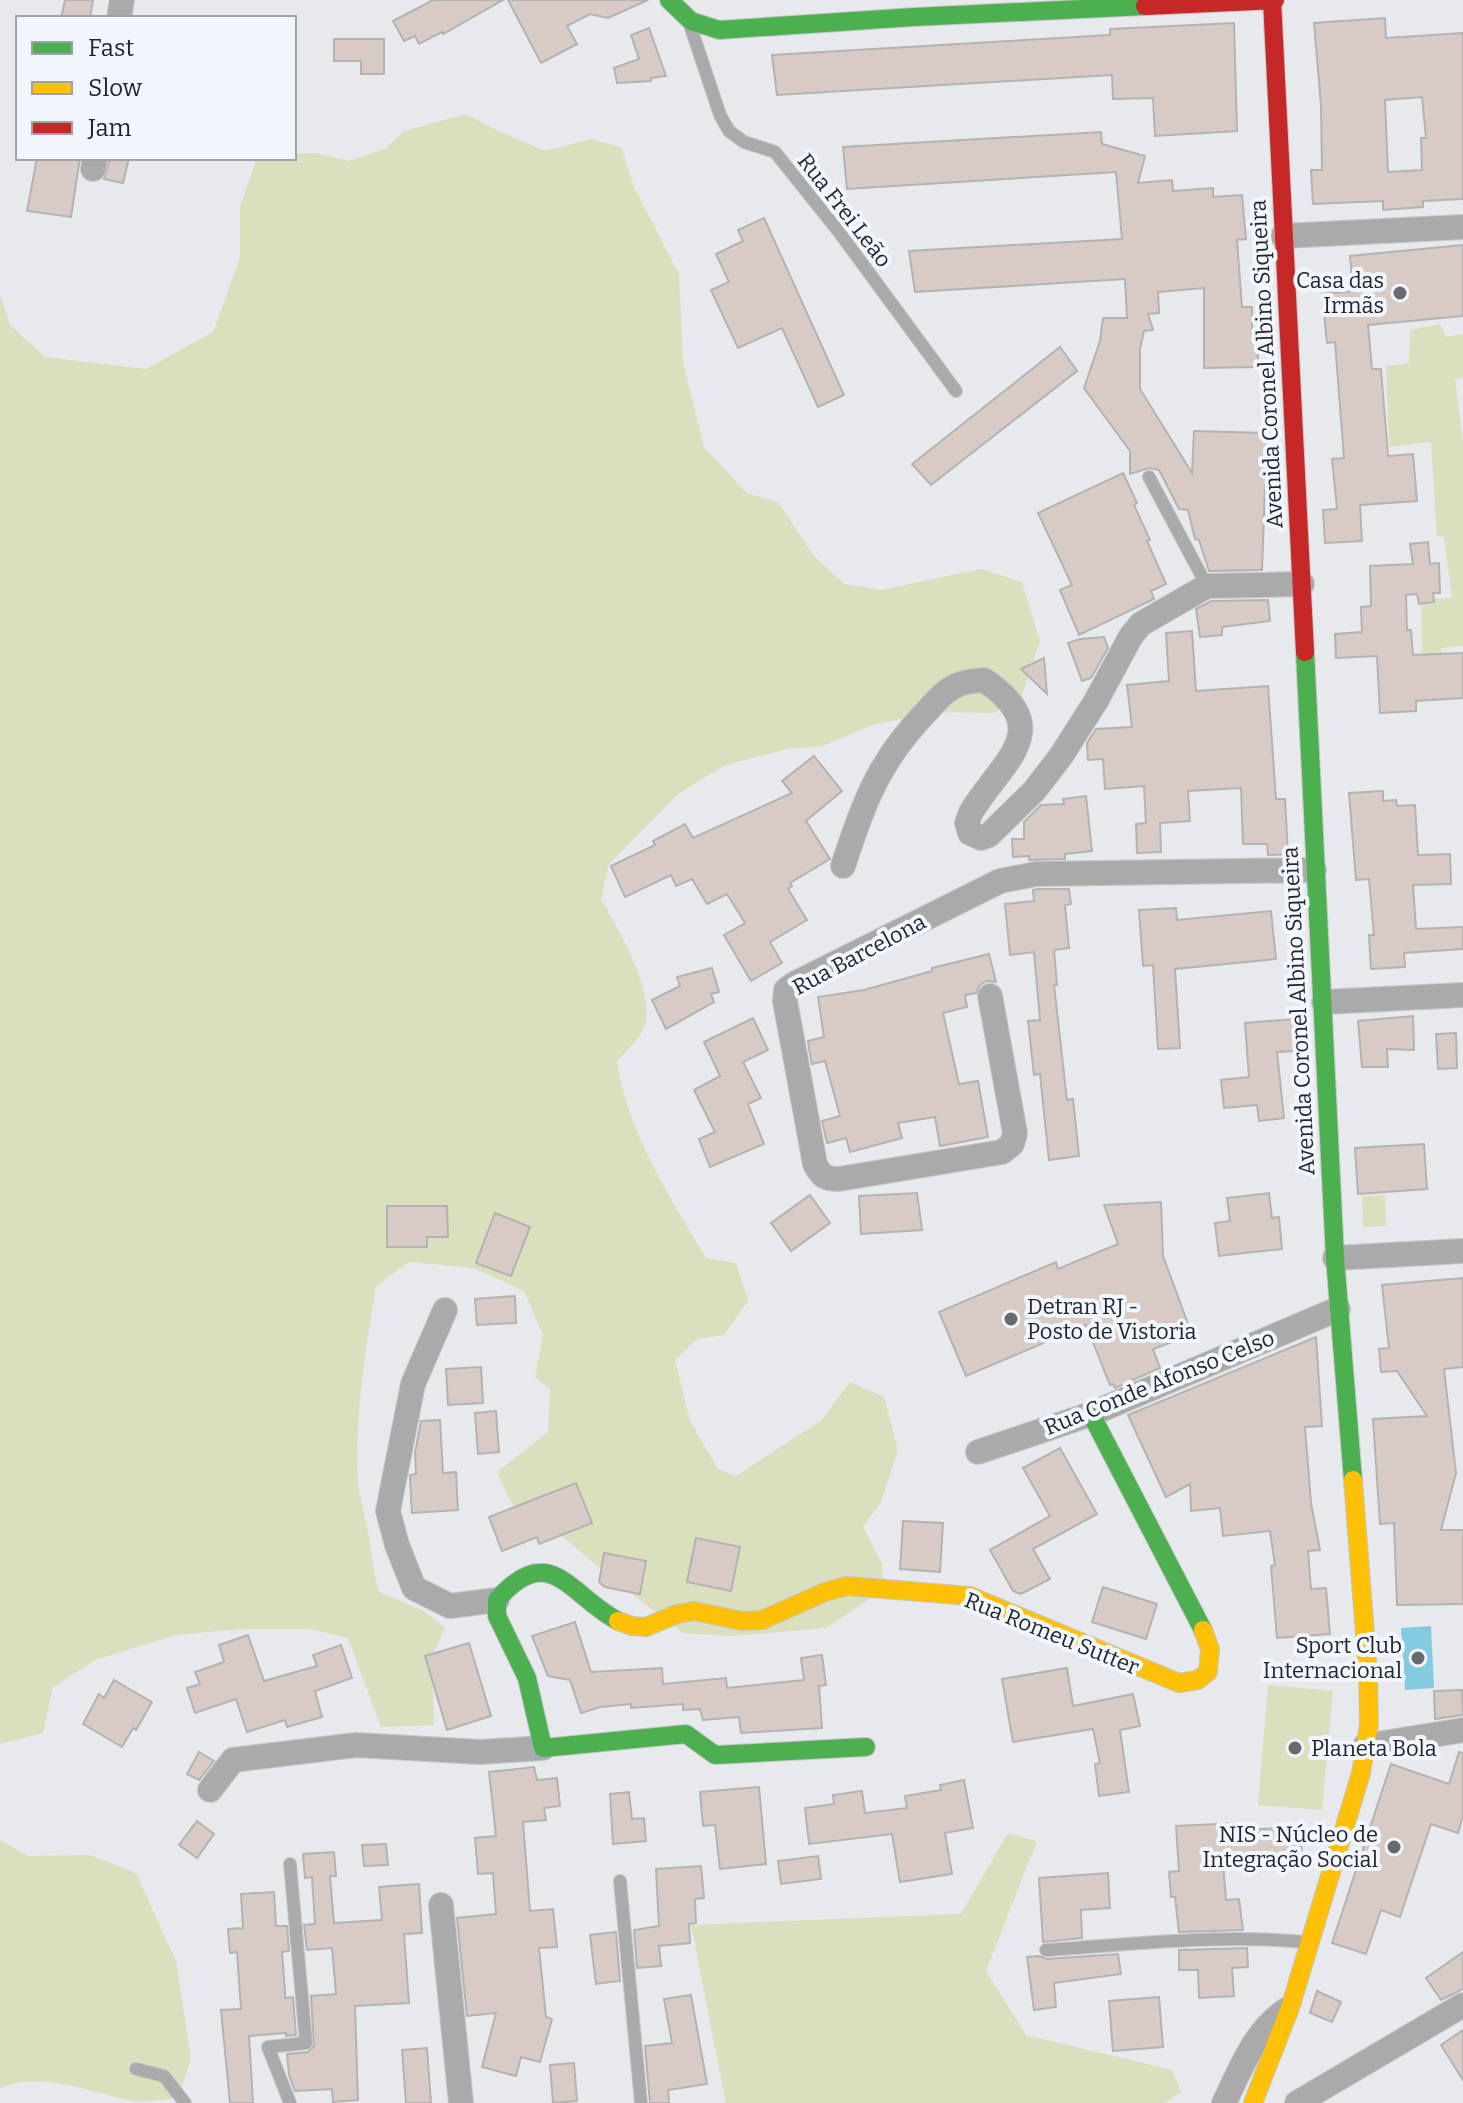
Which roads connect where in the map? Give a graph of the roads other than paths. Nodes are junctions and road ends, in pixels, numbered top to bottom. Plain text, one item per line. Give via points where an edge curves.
1 (669, 0) edge
2 (1274, 0) edge
3 (914, 8) edge
4 (688, 20) junction
5 (1463, 227) edge
6 (1283, 236) junction
7 (956, 391) dead end
8 (1149, 477) dead end
9 (1302, 584) junction
10 (1207, 586) junction
11 (843, 866) dead end
12 (1314, 870) junction
13 (1463, 995) edge
14 (990, 996) dead end
15 (1324, 1002) junction
16 (1463, 1251) edge
17 (1335, 1258) junction
18 (1338, 1309) junction
19 (445, 1310) dead end
20 (1091, 1414) junction
21 (978, 1452) dead end
22 (497, 1600) junction
23 (1463, 1730) edge
24 (1365, 1746) junction
25 (866, 1747) dead end
26 (543, 1748) junction
27 (210, 1790) dead end
28 (290, 1864) dead end
29 (620, 1881) dead end
30 (441, 1905) dead end
31 (1309, 1942) junction
32 (1046, 1950) dead end
33 (1463, 2005) edge
34 (1290, 2008) junction
35 (136, 2069) dead end
36 (185, 2103) edge
37 (290, 2103) edge
38 (461, 2103) edge
39 (641, 2103) edge
40 (1224, 2103) edge
41 (1253, 2103) edge
42 (1297, 2103) edge

1 - 4 main road
2 - 3 main road
2 - 6 main road, Avenida Coronel Albino Siqueira
3 - 4 main road via 719,30
4 - 7 lane, Rua Frei Leão via 729,131 775,152
5 - 6 street
6 - 9 main road, Avenida Coronel Albino Siqueira
8 - 10 lane
9 - 10 street
9 - 12 main road, Avenida Coronel Albino Siqueira
10 - 11 street via 1141,624 1061,756 1034,791 981,838 970,833 967,823 1011,757 1022,726 1005,694 984,680 947,690 885,761 863,805
12 - 14 street, Rua Barcelona via 1036,874 1000,881 794,984 786,990 785,1001 820,1174 839,1179 1002,1152 1012,1144 1015,1133
12 - 15 main road, Avenida Coronel Albino Siqueira
13 - 15 street
15 - 17 main road, Avenida Coronel Albino Siqueira
16 - 17 street
17 - 18 main road, Avenida Coronel Albino Siqueira
18 - 20 street, Rua Conde Afonso Celso
18 - 24 main road, Avenida Coronel Albino Siqueira via 1368,1672
19 - 22 street, Rua Romeu Sutter via 413,1384 388,1511 414,1588 450,1606
20 - 21 street, Rua Conde Afonso Celso
20 - 22 main road, Rua Romeu Sutter via 1208,1639 1211,1667 1193,1683 1179,1683 970,1596 847,1586 831,1588 762,1620 682,1612 634,1628 609,1617 550,1572 508,1586
22 - 26 main road via 497,1616 527,1678
23 - 24 street
24 - 31 main road, Avenida Coronel Albino Siqueira
25 - 26 main road via 715,1755 686,1734
26 - 27 street via 480,1752 356,1745 233,1760
28 - 37 lane via 306,2043 268,2047
29 - 39 lane
30 - 38 street
31 - 32 lane via 1203,1939
31 - 34 main road, Avenida Coronel Albino Siqueira
33 - 42 street
34 - 40 street via 1252,2044
34 - 41 main road, Avenida Coronel Albino Siqueira
35 - 36 lane via 164,2076

